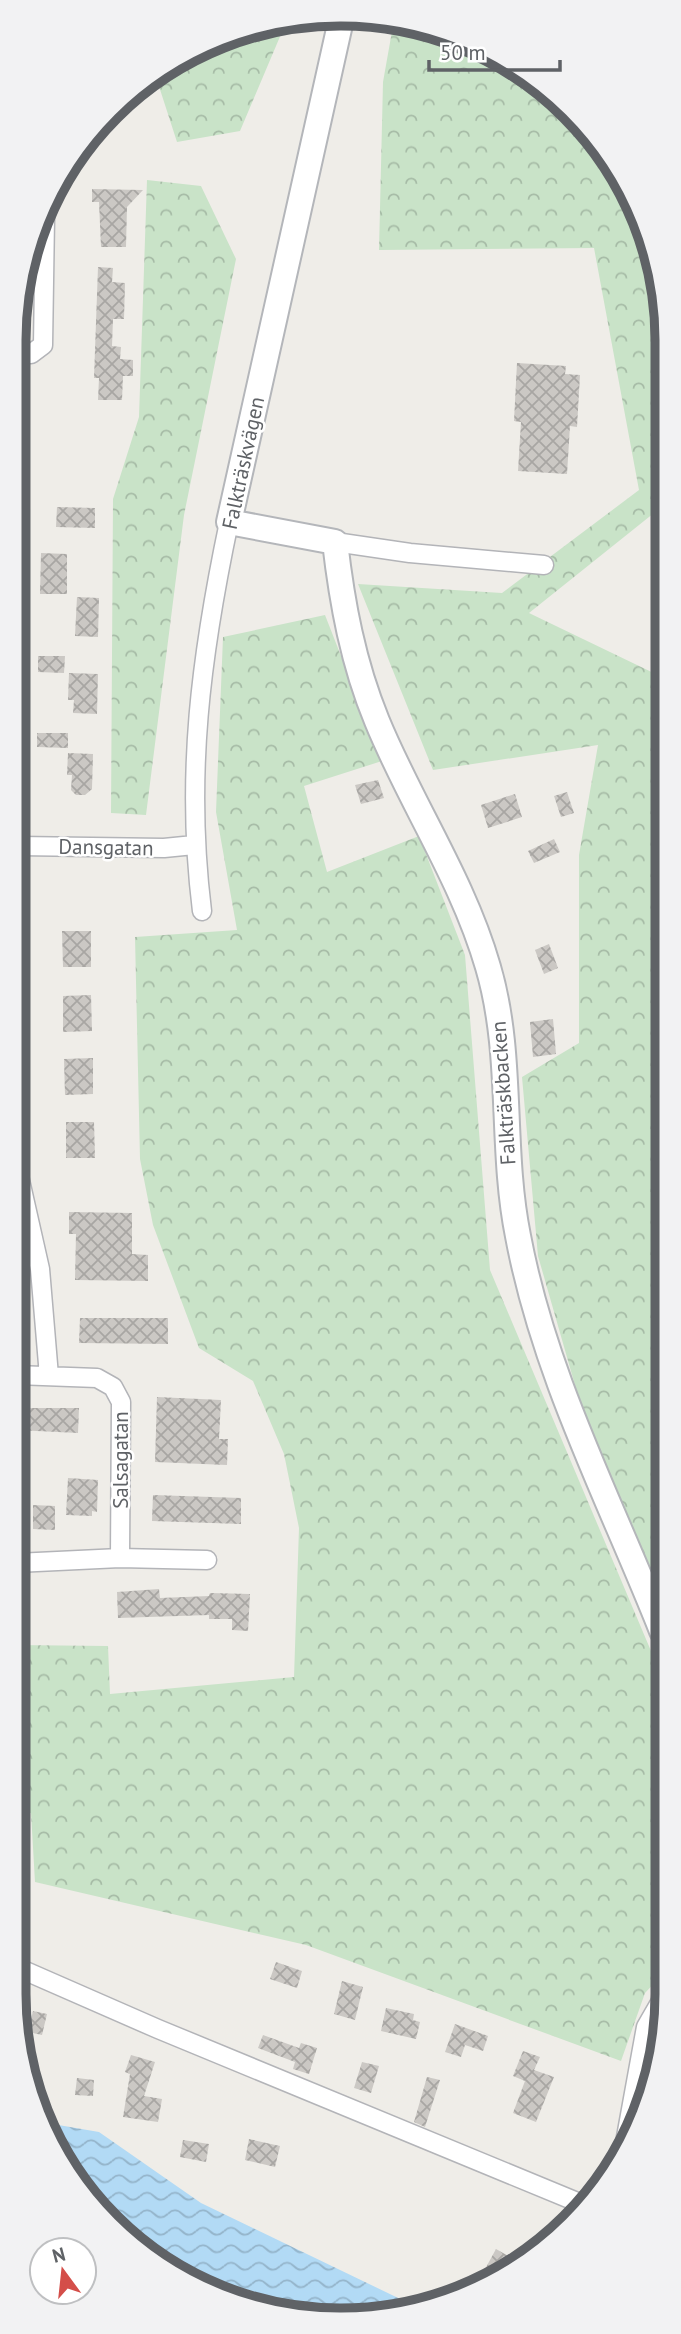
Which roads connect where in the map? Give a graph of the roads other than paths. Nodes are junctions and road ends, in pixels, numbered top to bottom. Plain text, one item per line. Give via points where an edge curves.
1 (340, 26) edge
2 (45, 234) edge
3 (26, 354) edge
4 (229, 522) junction
5 (335, 541) junction
6 (544, 565) dead end
7 (194, 845) junction
8 (26, 846) edge
9 (202, 911) dead end
10 (26, 1211) edge
11 (26, 1375) edge
12 (49, 1376) junction
13 (120, 1559) junction
14 (207, 1560) dead end
15 (26, 1563) edge
16 (655, 1615) edge
17 (26, 1971) edge
18 (654, 2014) edge
19 (630, 2116) edge
20 (576, 2202) edge

1 - 4 street, Falkträskvägen
2 - 3 street via 43,345
4 - 5 street
4 - 7 street, Falkträskvägen via 198,699
5 - 6 street via 410,554
5 - 16 street, Falkträskbacken via 348,636 376,720 470,914 489,969 503,1032 509,1181 527,1284 583,1448
7 - 8 street, Dansgatan
7 - 9 street, Falkträskvägen
10 - 12 street via 40,1269
11 - 12 street, Salsagatan
12 - 13 street, Salsagatan via 97,1378 113,1387 121,1402
13 - 14 street
13 - 15 street
17 - 20 street
18 - 19 street via 646,2028

